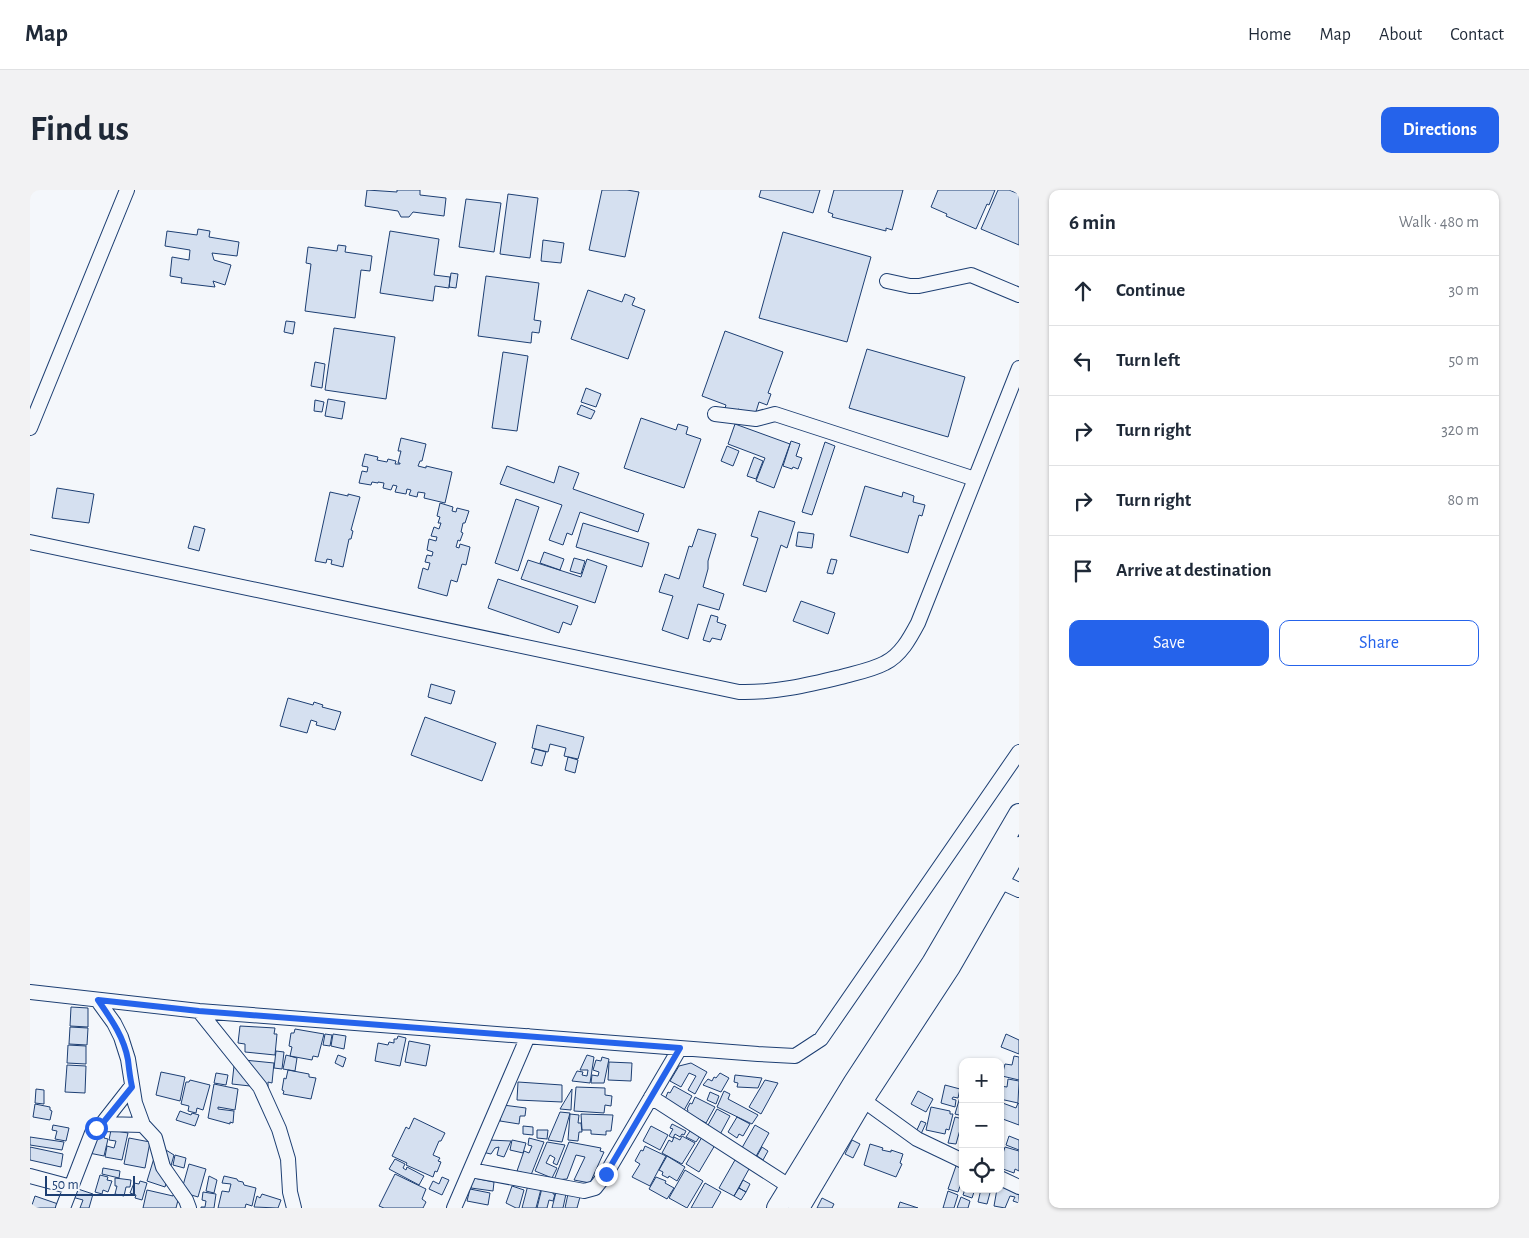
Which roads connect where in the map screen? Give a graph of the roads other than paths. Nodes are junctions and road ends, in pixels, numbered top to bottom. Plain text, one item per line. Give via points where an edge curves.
1 (127, 190) edge
2 (888, 281) dead end
3 (1019, 295) edge
4 (1019, 368) edge
5 (715, 414) dead end
6 (30, 428) edge
7 (975, 479) junction
8 (30, 542) edge
9 (1019, 752) edge
10 (1019, 814) edge
11 (1019, 847) edge
12 (999, 881) junction
13 (1019, 890) edge
14 (30, 992) edge
15 (98, 1000) junction
16 (199, 1011) junction
17 (528, 1036) junction
18 (680, 1048) junction
19 (132, 1087) junction
20 (651, 1096) junction
21 (863, 1100) junction
22 (102, 1124) junction
23 (143, 1125) junction
24 (959, 1159) edge
25 (471, 1170) junction
26 (30, 1176) edge
27 (1004, 1180) edge
28 (789, 1186) junction
29 (71, 1187) junction
30 (1019, 1187) edge
31 (63, 1208) edge
32 (189, 1208) edge
33 (294, 1208) edge
34 (454, 1208) edge
35 (777, 1208) edge
36 (799, 1208) edge

1 - 6 street
2 - 3 street via 919,286 971,276
4 - 7 street
5 - 7 street via 756,419 775,414
7 - 8 street via 918,623 909,642 899,653 886,663 862,671 760,693 690,682
9 - 18 street via 821,1039 795,1056
10 - 28 highway via 932,963
11 - 12 highway
12 - 13 street
12 - 21 highway via 937,988
14 - 15 street
15 - 16 street
15 - 19 street via 121,1037
16 - 17 street
16 - 33 street via 260,1087 288,1159
17 - 18 street
17 - 25 street
18 - 20 street
19 - 22 street
19 - 23 street
20 - 25 street via 595,1188 584,1191
20 - 28 street
21 - 24 street via 917,1139
21 - 36 highway
22 - 23 street
22 - 29 street via 92,1133
23 - 32 street via 155,1138 163,1167
25 - 34 street
26 - 29 street
27 - 30 street
28 - 35 highway
29 - 31 street

